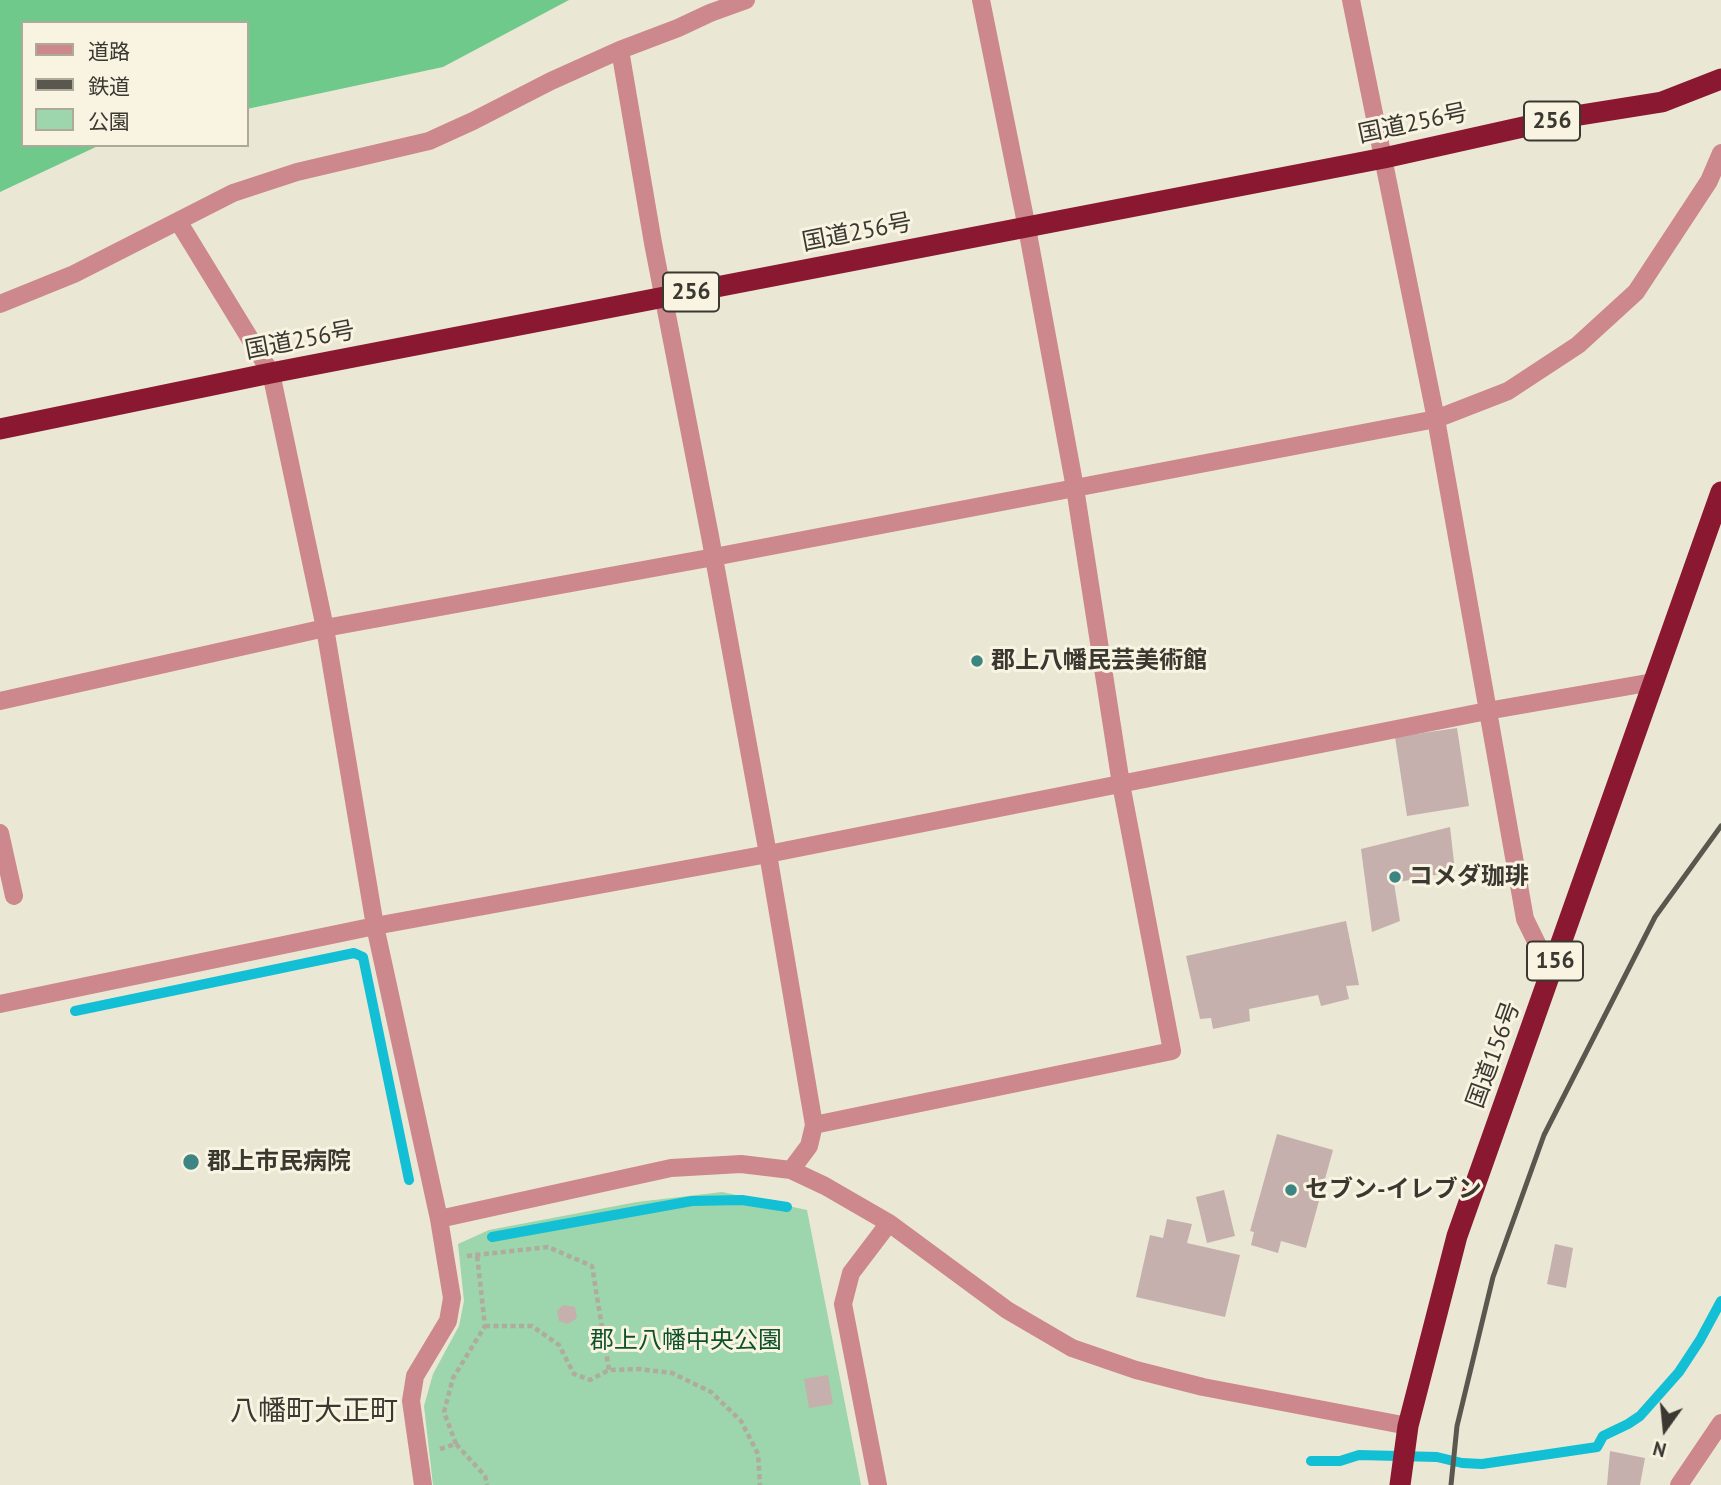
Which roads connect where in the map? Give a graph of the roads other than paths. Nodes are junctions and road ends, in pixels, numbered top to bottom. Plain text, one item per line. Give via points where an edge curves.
1 (746, 0) edge
2 (981, 0) edge
3 (1351, 0) edge
4 (620, 50) junction
5 (1720, 84) edge
6 (1721, 153) edge
7 (1384, 158) junction
8 (178, 221) junction
9 (1027, 228) junction
10 (664, 297) junction
11 (0, 304) edge
12 (271, 373) junction
13 (1436, 419) junction
14 (0, 429) edge
15 (1075, 488) junction
16 (1721, 492) edge
17 (714, 558) junction
18 (325, 628) junction
19 (1653, 682) junction
20 (0, 701) edge
21 (1487, 711) junction
22 (1121, 784) junction
23 (0, 833) edge
24 (768, 855) junction
25 (14, 897) dead end
26 (375, 926) junction
27 (1551, 972) junction
28 (0, 1004) edge
29 (814, 1125) junction
30 (791, 1170) junction
31 (439, 1219) junction
32 (889, 1223) junction
33 (1721, 1423) edge
34 (1407, 1431) junction
35 (1401, 1481) edge
36 (423, 1485) edge
37 (878, 1485) edge
38 (1679, 1485) edge

1 - 4 street
2 - 9 street
3 - 7 street
4 - 8 street via 429,141 297,172 233,193
4 - 10 street
5 - 7 highway, 国道256号 / 256 via 1662,102 1568,117
6 - 13 street via 1709,181 1636,292 1578,345 1508,391
7 - 9 highway, 国道256号 / 256
7 - 13 street
8 - 11 street via 74,274
8 - 12 street
9 - 10 highway, 国道256号 / 256
9 - 15 street
10 - 12 highway, 国道256号 / 256
10 - 17 street
12 - 14 highway, 国道256号 / 256
12 - 18 street
13 - 15 street
13 - 21 street
15 - 17 street
15 - 22 street
16 - 19 highway, 国道156号 / 156
17 - 18 street
17 - 24 street
18 - 20 street
18 - 26 street
19 - 21 street
19 - 27 highway, 国道156号 / 156
21 - 22 street
21 - 27 street via 1525,919
22 - 24 street
22 - 29 street via 1172,1051
23 - 25 street
24 - 26 street
24 - 29 street
26 - 28 street
26 - 31 street
27 - 34 highway, 国道156号 / 156 via 1457,1236
29 - 30 street via 809,1146
30 - 31 street via 741,1164 671,1168
30 - 32 street
31 - 36 street via 452,1298 448,1321 415,1377 411,1401
32 - 34 street via 1007,1310 1072,1348 1203,1387
32 - 37 street via 851,1273 843,1304
33 - 38 street
34 - 35 highway, 国道156号 / 156

